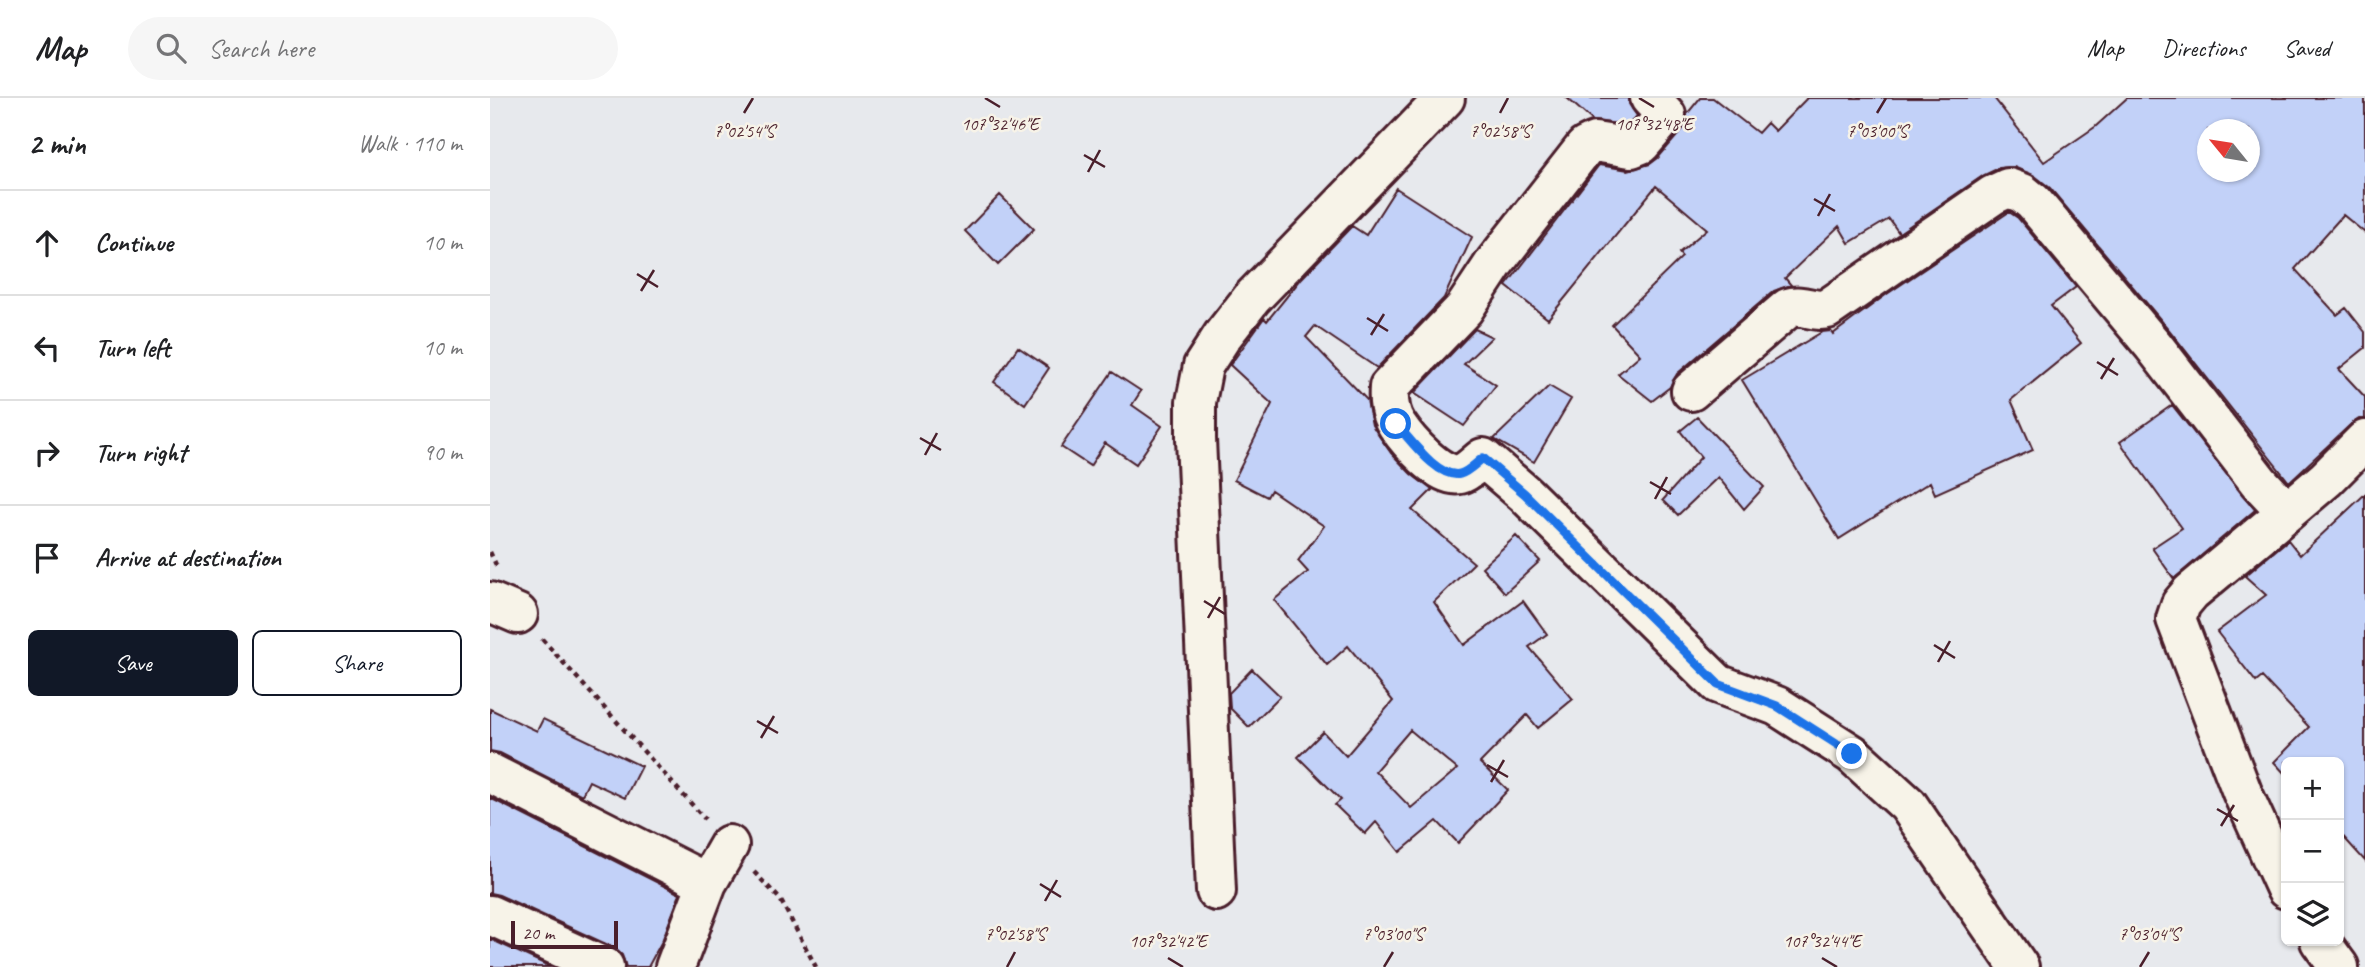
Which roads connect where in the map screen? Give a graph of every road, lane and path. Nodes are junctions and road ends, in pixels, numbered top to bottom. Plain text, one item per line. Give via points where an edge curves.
1 (1445, 98) edge
2 (1666, 104) edge
3 (1691, 391) dead end
4 (2365, 440) edge
5 (2287, 512) junction
6 (490, 552) edge
7 (504, 608) edge
8 (490, 773) edge
9 (729, 845) junction
10 (706, 883) junction
11 (2283, 883) edge
12 (1216, 891) dead end
13 (490, 915) edge
14 (2324, 946) edge
15 (604, 967) edge
16 (675, 967) edge
17 (816, 967) edge
18 (2019, 967) edge
19 (2339, 967) edge

1 - 12 street via 1252,298 1203,366 1196,402 1196,439
2 - 18 street via 1641,145 1631,148 1595,142 1585,147 1464,309 1389,387 1388,404 1396,424 1434,466 1451,474 1462,474 1483,458 1718,684 1777,706 1852,754 1908,805
3 - 5 street via 1788,308 1827,309 2008,188 2033,202
4 - 5 street
5 - 11 street via 2191,592 2176,619 2242,792
6 - 7 path
7 - 9 path
8 - 10 street
9 - 10 street
9 - 17 path via 780,899
10 - 16 street
13 - 15 street
14 - 19 street

